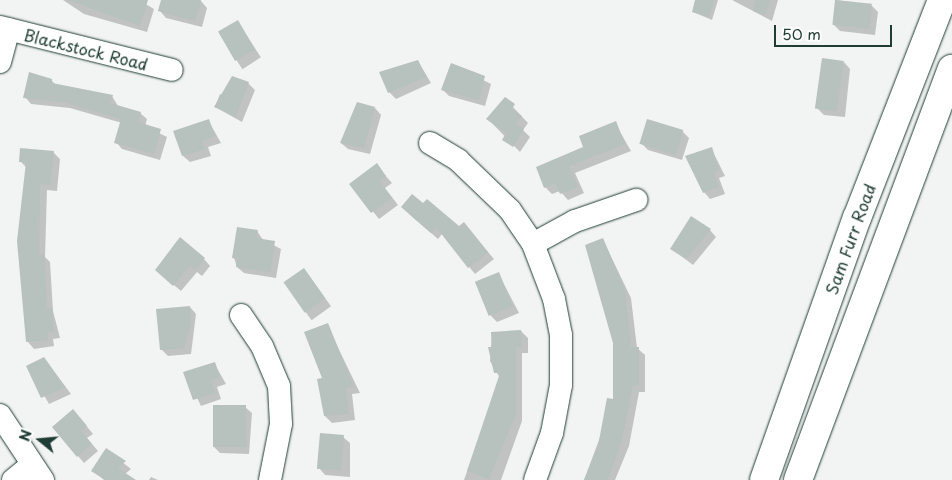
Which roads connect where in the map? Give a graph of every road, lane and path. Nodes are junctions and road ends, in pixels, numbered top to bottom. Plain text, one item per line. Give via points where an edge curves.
1 (942, 0) edge
2 (952, 21) edge
3 (4, 28) edge
4 (0, 62) edge
5 (952, 69) edge
6 (172, 70) dead end
7 (430, 143) dead end
8 (636, 200) dead end
9 (897, 208) junction
10 (533, 244) junction
11 (241, 316) dead end
12 (0, 415) edge
13 (36, 473) edge
14 (13, 480) edge
15 (270, 480) edge
16 (535, 480) edge
17 (764, 480) edge
18 (798, 480) edge

1 - 17 main road, Sam Furr Road via 856,218
2 - 9 main road via 929,82
3 - 4 street
3 - 6 street, Blackstock Road
5 - 9 main road, Sam Furr Road
7 - 10 street via 478,177 510,210
8 - 10 street via 575,221
9 - 18 main road, Sam Furr Road
10 - 16 street via 558,316 562,360 552,433
11 - 15 street via 262,346 279,386 281,424
12 - 13 street
13 - 14 street

